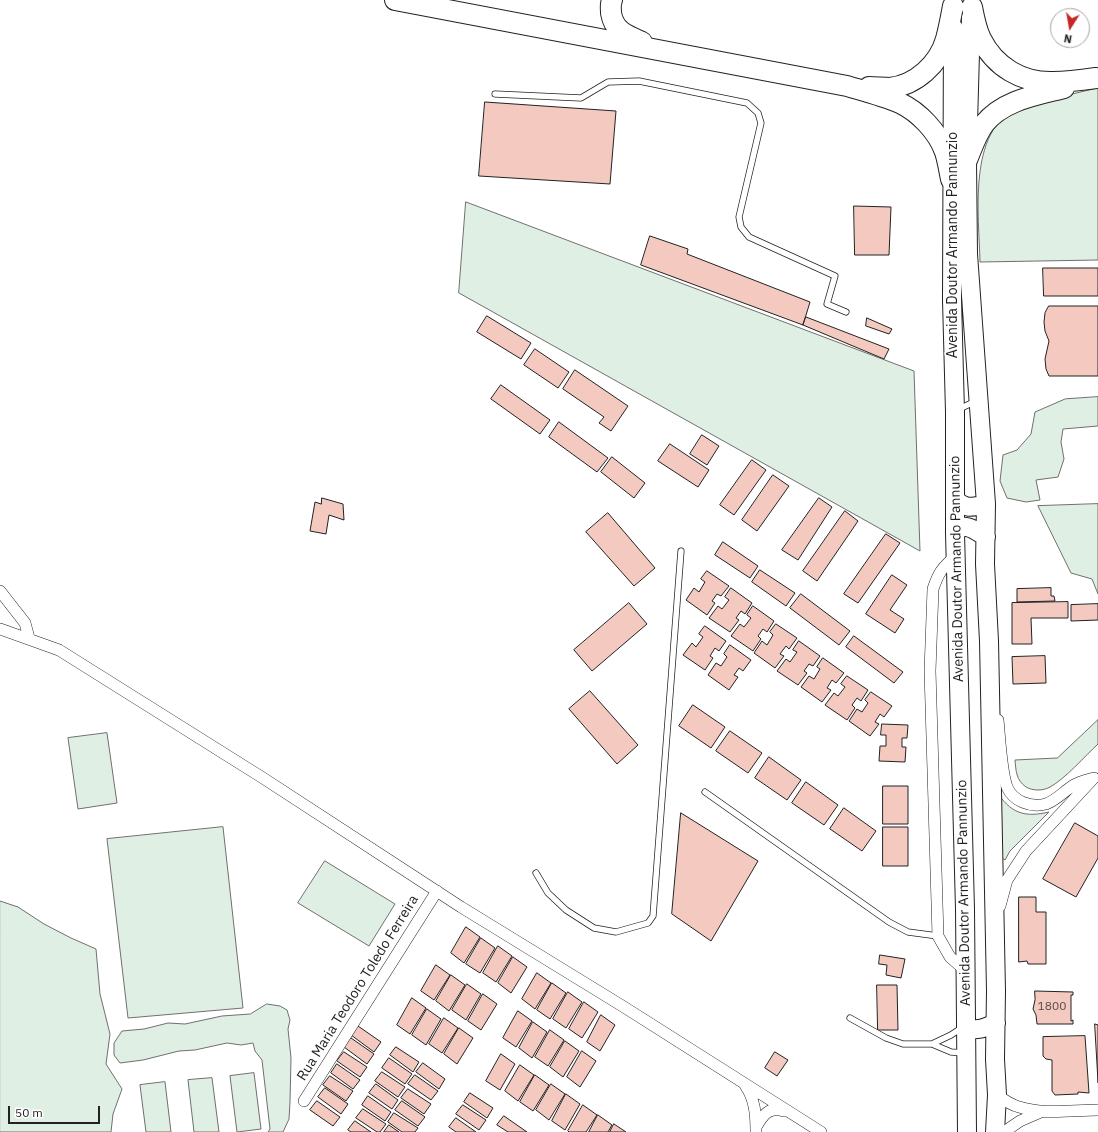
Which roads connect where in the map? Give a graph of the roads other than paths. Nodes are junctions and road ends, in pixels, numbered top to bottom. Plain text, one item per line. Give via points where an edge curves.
1 (395, 0) edge
2 (612, 0) edge
3 (962, 3) edge
4 (665, 52) junction
5 (1097, 78) edge
6 (847, 86) junction
7 (495, 94) dead end
8 (967, 160) junction
9 (951, 179) junction
10 (846, 312) dead end
11 (978, 400) junction
12 (955, 412) junction
13 (955, 499) junction
14 (986, 504) junction
15 (955, 533) junction
16 (986, 537) junction
17 (681, 551) dead end
18 (955, 557) junction
19 (0, 591) edge
20 (0, 628) edge
21 (28, 638) junction
22 (989, 641) junction
23 (1096, 776) edge
24 (705, 792) dead end
25 (536, 873) dead end
26 (437, 891) junction
27 (994, 930) junction
28 (938, 936) junction
29 (966, 971) junction
30 (850, 1018) dead end
31 (996, 1023) junction
32 (966, 1026) junction
33 (932, 1044) junction
34 (966, 1054) junction
35 (996, 1059) junction
36 (742, 1082) junction
37 (997, 1095) junction
38 (304, 1101) dead end
39 (1098, 1110) edge
40 (1044, 1111) junction
41 (791, 1113) junction
42 (756, 1130) edge
43 (821, 1132) edge
44 (967, 1132) edge
45 (995, 1132) edge
46 (1004, 1132) edge

1 - 4 highway
2 - 4 highway via 610,4 613,21 622,33
3 - 5 highway via 988,52 1006,70 1026,79 1052,83
3 - 6 highway via 942,50 918,78 889,88
3 - 8 main road, Avenida Doutor Armando Pannunzio
3 - 9 main road, Avenida Doutor Armando Pannunzio
4 - 6 highway
5 - 8 highway via 1014,102 999,110 978,133
6 - 9 highway via 913,111 932,130 942,146
7 - 10 lane via 581,98 608,82 639,82 747,103 758,113 762,123 739,217 741,227 749,238 835,276 827,304
8 - 11 main road, Avenida Doutor Armando Pannunzio via 968,254
9 - 12 main road, Avenida Doutor Armando Pannunzio
11 - 12 lane
11 - 14 main road, Avenida Doutor Armando Pannunzio
12 - 13 main road, Avenida Doutor Armando Pannunzio
13 - 14 main road via 961,505 970,508
13 - 15 main road, Avenida Doutor Armando Pannunzio
14 - 16 main road, Avenida Doutor Armando Pannunzio
15 - 16 main road via 960,527 967,527
15 - 18 main road, Avenida Doutor Armando Pannunzio
16 - 22 main road, Avenida Doutor Armando Pannunzio
17 - 25 lane via 653,916 648,923 616,932 594,928 566,910 548,893
18 - 28 street via 936,577 933,589 930,671
18 - 29 main road, Avenida Doutor Armando Pannunzio
19 - 21 street via 25,623
20 - 21 street
21 - 26 street via 60,650
22 - 23 street via 1004,774 1011,793 1029,805 1044,804 1053,801 1074,785
22 - 27 main road, Avenida Doutor Armando Pannunzio
23 - 27 street via 1034,841 1019,861 1007,880
24 - 28 lane via 889,922 908,932
26 - 36 street
26 - 38 street, Rua Maria Teodoro Toledo Ferreira
27 - 31 main road, Avenida Doutor Armando Pannunzio
28 - 29 street via 950,957
29 - 32 main road, Avenida Doutor Armando Pannunzio
30 - 33 lane via 886,1038 903,1044
31 - 32 main road via 977,1030
31 - 35 main road, Avenida Doutor Armando Pannunzio
32 - 33 lane
32 - 34 main road, Avenida Doutor Armando Pannunzio
33 - 34 lane via 951,1052
34 - 35 main road via 977,1047 986,1050
34 - 44 main road, Avenida Doutor Armando Pannunzio
35 - 37 main road, Avenida Doutor Armando Pannunzio
36 - 41 street
36 - 42 street via 752,1096
37 - 40 street via 1019,1108
37 - 45 main road, Avenida Doutor Armando Pannunzio
39 - 40 street
40 - 46 street via 1020,1120
41 - 42 street via 774,1109 769,1111 762,1117
41 - 43 street

